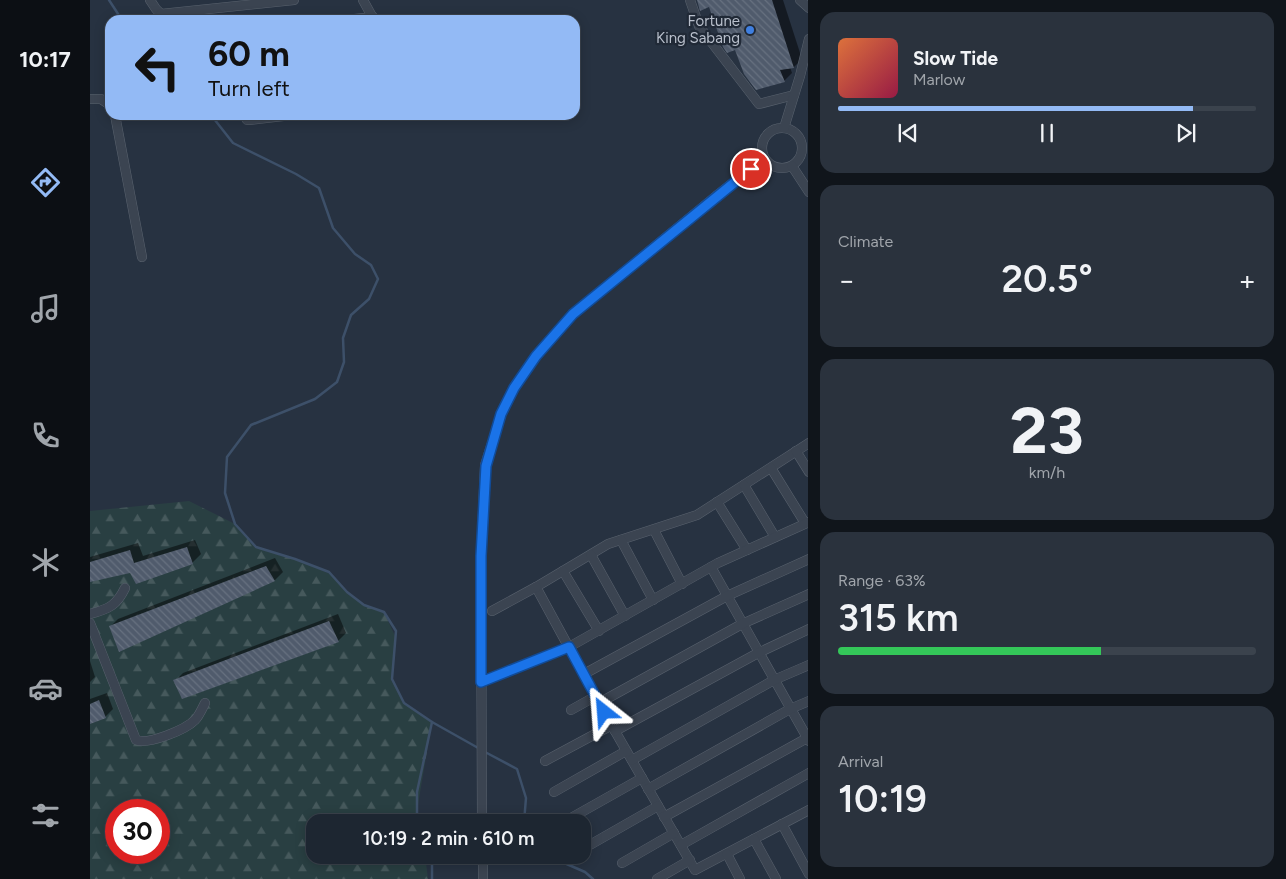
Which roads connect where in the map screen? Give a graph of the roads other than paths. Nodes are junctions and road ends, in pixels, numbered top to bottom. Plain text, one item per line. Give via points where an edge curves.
1 (150, 0) edge
2 (293, 0) edge
3 (363, 0) edge
4 (690, 0) edge
5 (800, 0) edge
6 (808, 8) edge
7 (162, 15) edge
8 (179, 15) edge
9 (371, 15) edge
10 (808, 39) edge
11 (794, 95) junction
12 (90, 99) edge
13 (105, 102) edge
14 (116, 120) edge
15 (784, 128) junction
16 (805, 147) edge
17 (764, 159) junction
18 (792, 166) junction
19 (808, 192) edge
20 (142, 257) dead end
21 (808, 443) edge
22 (796, 451) junction
23 (770, 468) junction
24 (808, 472) edge
25 (744, 485) junction
26 (717, 502) junction
27 (807, 523) edge
28 (654, 530) junction
29 (775, 537) junction
30 (622, 540) junction
31 (747, 550) junction
32 (591, 554) junction
33 (808, 559) edge
34 (710, 567) junction
35 (563, 571) junction
36 (682, 584) junction
37 (536, 587) junction
38 (126, 588) dead end
39 (808, 594) edge
40 (727, 596) junction
41 (653, 600) junction
42 (492, 611) dead end
43 (90, 614) edge
44 (625, 616) junction
45 (90, 623) edge
46 (742, 624) junction
47 (808, 629) edge
48 (598, 631) junction
49 (569, 647) junction
50 (758, 653) junction
51 (808, 665) edge
52 (584, 674) junction
53 (774, 680) junction
54 (481, 682) junction
55 (598, 700) junction
56 (808, 701) edge
57 (205, 703) dead end
58 (790, 709) junction
59 (571, 710) dead end
60 (614, 728) junction
61 (808, 738) edge
62 (626, 751) junction
63 (632, 760) junction
64 (545, 761) dead end
65 (808, 773) edge
66 (642, 778) junction
67 (648, 789) junction
68 (554, 792) dead end
69 (658, 806) junction
70 (808, 810) edge
71 (482, 814) edge
72 (578, 814) edge
73 (664, 816) junction
74 (782, 824) junction
75 (674, 832) junction
76 (754, 839) junction
77 (591, 844) edge
78 (681, 844) junction
79 (726, 854) junction
80 (690, 860) junction
81 (622, 863) dead end
82 (482, 864) edge
83 (808, 874) edge
84 (483, 879) edge
85 (657, 879) edge
86 (740, 879) edge
87 (776, 879) edge

1 - 7 street
2 - 8 street
3 - 9 street
4 - 11 street via 699,26 759,104
5 - 6 street
10 - 11 street
11 - 15 street
12 - 13 street
14 - 20 street
15 - 16 street via 795,133
15 - 17 street via 765,137 761,150
16 - 18 street
17 - 18 street via 776,168
17 - 54 street via 573,314 536,356 514,388 501,414 486,466 481,556
18 - 19 street
21 - 22 street
22 - 23 street
22 - 24 street
23 - 25 street
23 - 27 street
25 - 26 street
25 - 29 street
26 - 28 street via 697,515
26 - 31 street
27 - 29 street
28 - 30 street
28 - 36 street
29 - 31 street
30 - 32 street
30 - 41 street
31 - 34 street
32 - 35 street
32 - 44 street
33 - 40 street
34 - 36 street
34 - 40 street
35 - 37 street
35 - 48 street
36 - 41 street
37 - 42 street
37 - 49 street
38 - 43 street via 116,603
39 - 46 street
40 - 46 street
40 - 52 street
41 - 44 street
44 - 48 street
45 - 57 street via 136,740 149,741 182,728 194,721
46 - 50 street
46 - 55 street
47 - 50 street
48 - 49 street
49 - 52 street
49 - 54 street
50 - 53 street
50 - 60 street
51 - 53 street
52 - 55 street
53 - 58 street
53 - 63 street
54 - 71 street
55 - 59 street
55 - 60 street
56 - 58 street
58 - 61 street
58 - 67 street
60 - 62 street
60 - 64 street
61 - 73 street
62 - 63 street
62 - 68 street
63 - 66 street
65 - 78 street
66 - 67 street
66 - 72 street
67 - 69 street
69 - 73 street
69 - 77 street
70 - 74 street
73 - 75 street
74 - 76 street
74 - 83 street
75 - 78 street
75 - 81 street
76 - 79 street
76 - 87 street
78 - 80 street
79 - 80 street via 696,870
79 - 86 street
80 - 85 street
82 - 84 street

